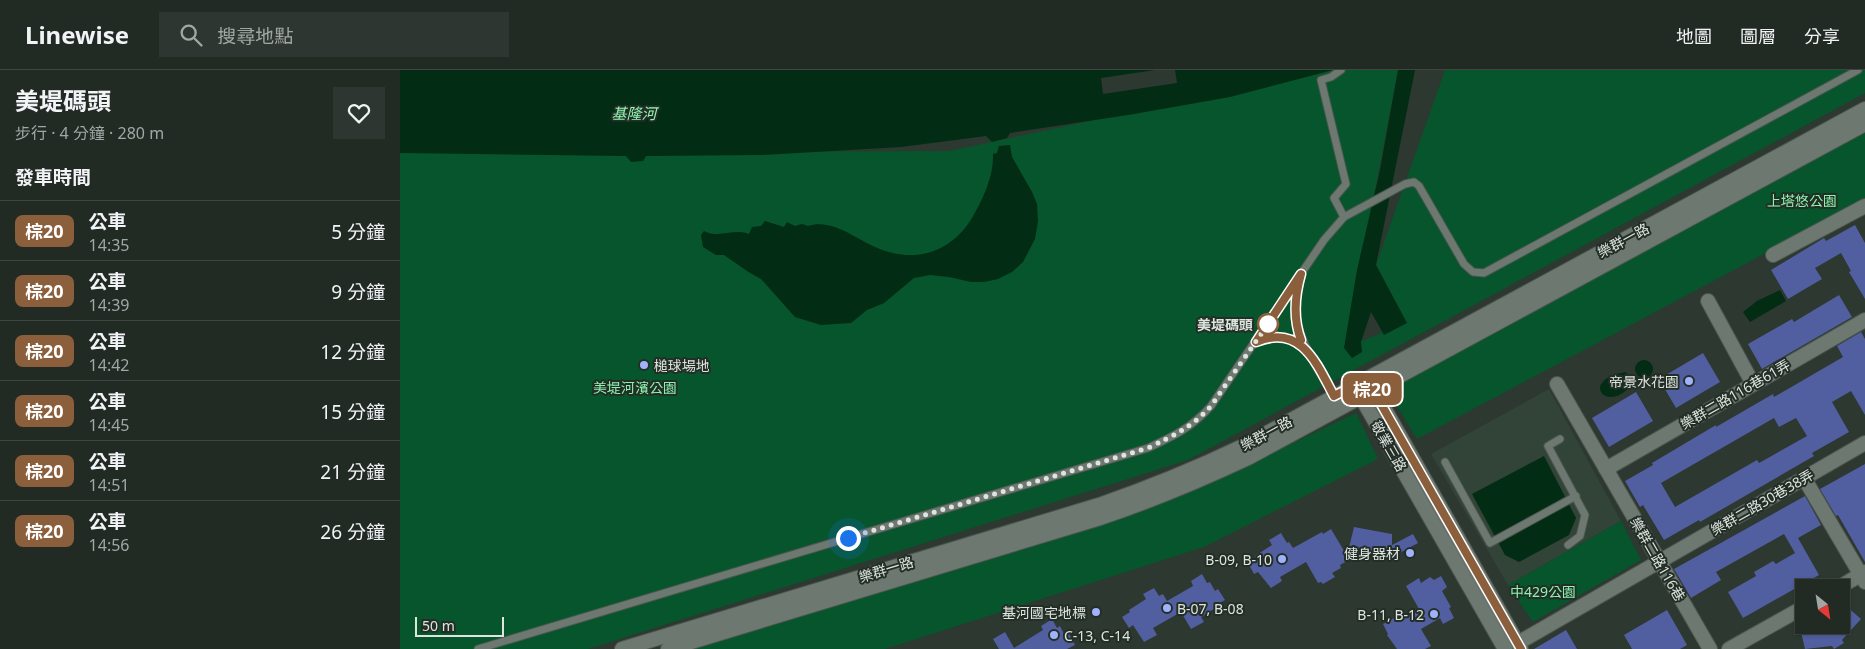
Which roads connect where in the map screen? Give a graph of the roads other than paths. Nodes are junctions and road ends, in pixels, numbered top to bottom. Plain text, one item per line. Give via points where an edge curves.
1 (1342, 70) edge
2 (1858, 70) edge
3 (1865, 109) edge
4 (1865, 124) edge
5 (1865, 206) edge
6 (1344, 217) junction
7 (1773, 255) dead end
8 (1301, 274) junction
9 (1708, 302) dead end
10 (1865, 320) edge
11 (1256, 342) junction
12 (1308, 352) junction
13 (1361, 382) junction
14 (1557, 384) dead end
15 (1753, 384) junction
16 (1373, 390) junction
17 (1361, 397) junction
18 (1337, 402) junction
19 (1560, 439) dead end
20 (1865, 443) edge
21 (1445, 462) dead end
22 (1606, 469) junction
23 (1804, 478) junction
24 (1576, 496) junction
25 (1568, 546) dead end
26 (1659, 561) junction
27 (1864, 576) edge
28 (1850, 582) edge
29 (1795, 612) edge
30 (1520, 646) edge
31 (478, 649) edge
32 (622, 649) edge
33 (668, 649) edge
34 (1505, 649) edge
35 (1710, 649) edge
36 (1729, 649) edge

1 - 6 lane via 1322,80 1346,184 1334,198
2 - 6 lane via 1484,273 1473,272 1464,264 1429,200 1414,182
3 - 13 main road, 樂群一路
4 - 16 main road, 樂群一路
5 - 7 main road
6 - 8 lane
8 - 11 lane
8 - 12 lane via 1296,295 1297,319 1299,334
9 - 15 main road
10 - 15 main road, 樂群二路116巷61弄
11 - 12 lane via 1268,338 1286,339 1300,344
11 - 31 lane via 1200,418 1183,431 1148,448
12 - 18 lane
13 - 16 main road, 敬業三路
13 - 17 main road, 敬業三路
13 - 18 main road, 樂群一路
14 - 22 main road, 樂群二路116巷
15 - 22 main road, 樂群二路116巷61弄
16 - 17 main road, 樂群一路
16 - 30 main road, 敬業三路
17 - 18 main road, 樂群一路
17 - 34 main road, 敬業三路
18 - 32 main road, 樂群一路 via 1150,488
18 - 33 main road, 樂群一路 via 1248,458 1154,500
19 - 24 lane via 1548,446
20 - 23 main road, 樂群二路30巷38弄
21 - 24 lane via 1490,542
22 - 26 main road, 樂群二路116巷
23 - 26 main road, 樂群二路30巷38弄
23 - 27 main road
24 - 25 lane via 1585,516 1580,536
26 - 30 main road, 樂群二路30巷38弄
26 - 35 main road, 樂群二路116巷
27 - 28 main road
29 - 36 main road

